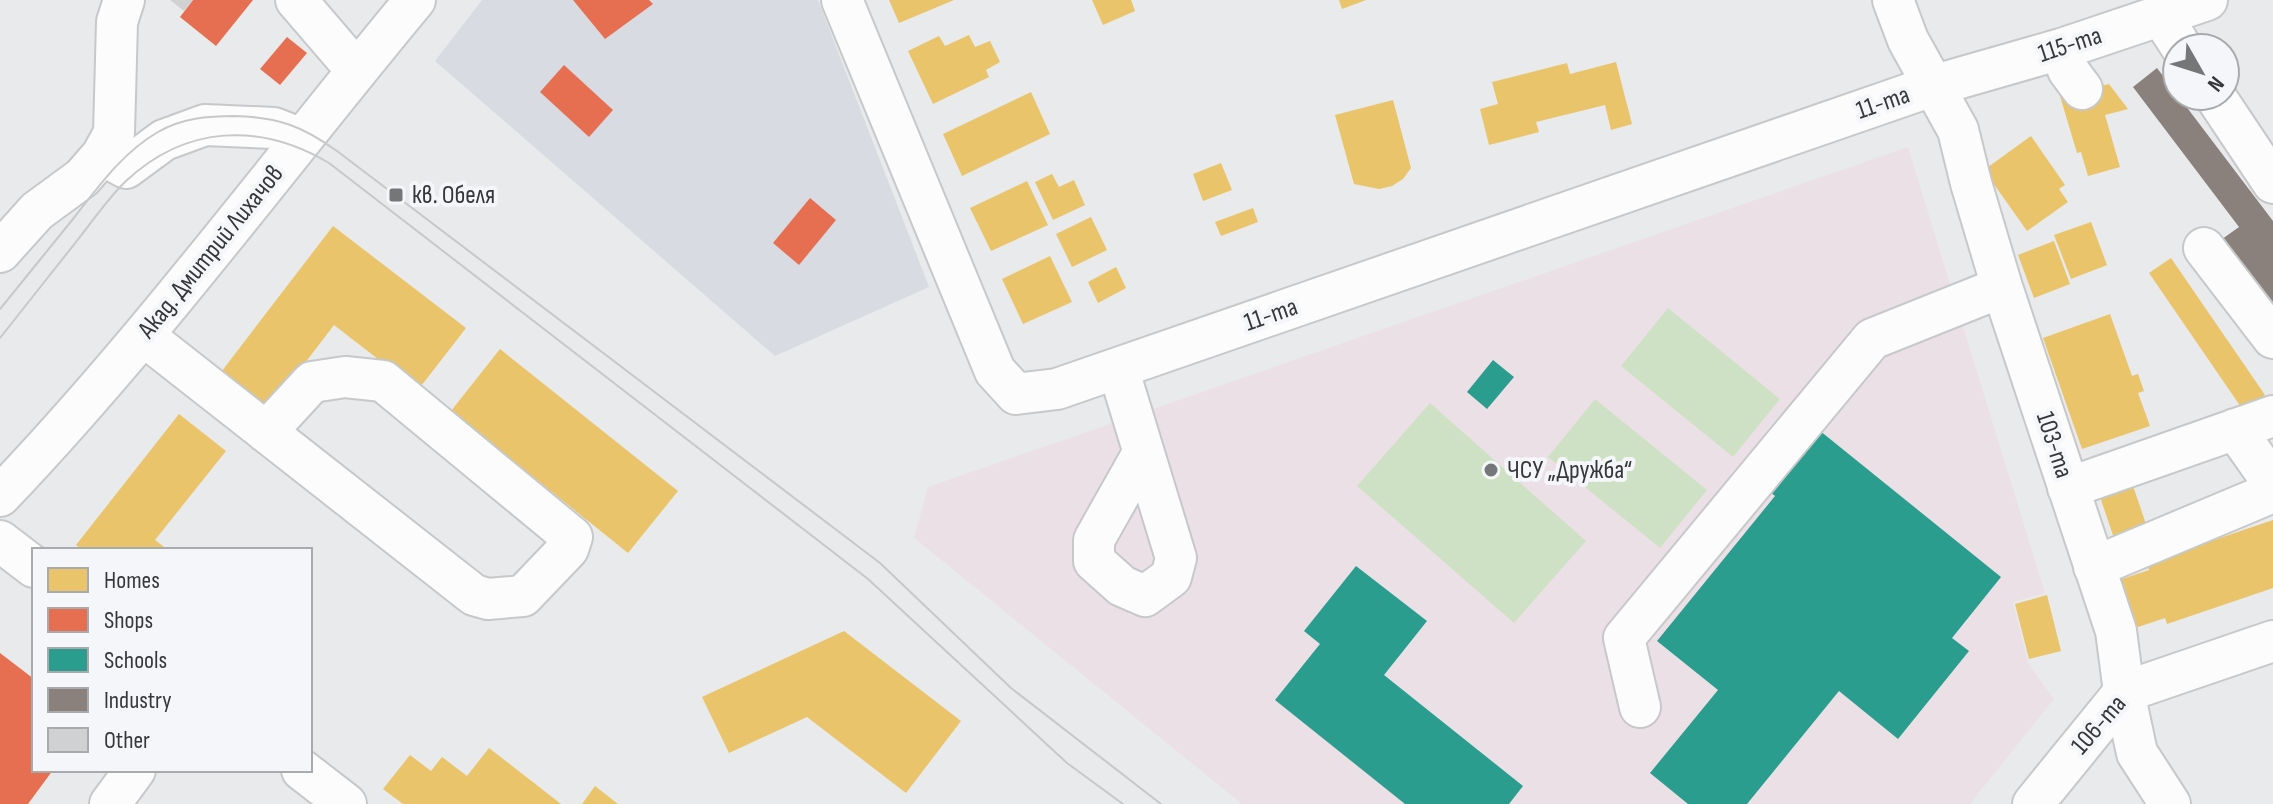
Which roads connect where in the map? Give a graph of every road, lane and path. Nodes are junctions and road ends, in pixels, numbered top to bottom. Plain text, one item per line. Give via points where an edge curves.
1 (124, 0) edge
2 (296, 0) edge
3 (415, 0) edge
4 (842, 0) edge
5 (1893, 0) edge
6 (2207, 0) edge
7 (2172, 32) edge
8 (2161, 34) edge
9 (2061, 49) junction
10 (357, 71) junction
11 (1932, 86) junction
12 (2082, 89) dead end
13 (2226, 112) edge
14 (302, 139) junction
15 (102, 155) junction
16 (2273, 183) edge
17 (2204, 248) dead end
18 (0, 252) edge
19 (2002, 287) junction
20 (144, 336) junction
21 (2273, 338) edge
22 (1118, 368) junction
23 (2273, 416) edge
24 (2235, 429) junction
25 (266, 432) junction
26 (1143, 453) dead end
27 (2273, 483) edge
28 (2068, 488) junction
29 (2273, 492) edge
30 (0, 496) edge
31 (0, 541) edge
32 (32, 565) edge
33 (2094, 567) junction
34 (2273, 641) edge
35 (2124, 692) junction
36 (1640, 707) dead end
37 (134, 772) edge
38 (305, 772) edge
39 (110, 804) edge
40 (346, 804) edge
41 (2033, 804) edge
42 (2170, 804) edge

1 - 15 street via 117,22 114,133
2 - 10 street
3 - 10 street, Акад. Дмитрий Лихачов
4 - 22 street, 11-та via 995,371 1016,394 1057,389
5 - 11 street, 103-та
6 - 7 street, 115-та
8 - 9 street, 115-та
9 - 11 street, 115-та
9 - 12 street
10 - 14 street, Акад. Дмитрий Лихачов
11 - 19 street, 103-та via 1958,130
11 - 22 street, 11-та
13 - 16 street
14 - 15 street via 274,128 205,125 164,140 126,168
14 - 20 street, Акад. Дмитрий Лихачов
15 - 18 street via 82,178 37,211
17 - 21 street
19 - 28 street, 103-та
19 - 36 street via 1872,339 1624,638
20 - 25 street
20 - 30 street, Акад. Дмитрий Лихачов
22 - 26 street
23 - 24 street
24 - 27 street
24 - 28 street
25 - 25 street via 474,595 523,596 568,549 572,537 383,381 345,377 312,382
28 - 33 street, 103-та
29 - 33 street
31 - 32 street
33 - 35 street, 103-та via 2116,631
34 - 35 street, 106-та
35 - 41 street, 106-та
35 - 42 street, 103-та via 2137,753
37 - 39 street
38 - 40 street

